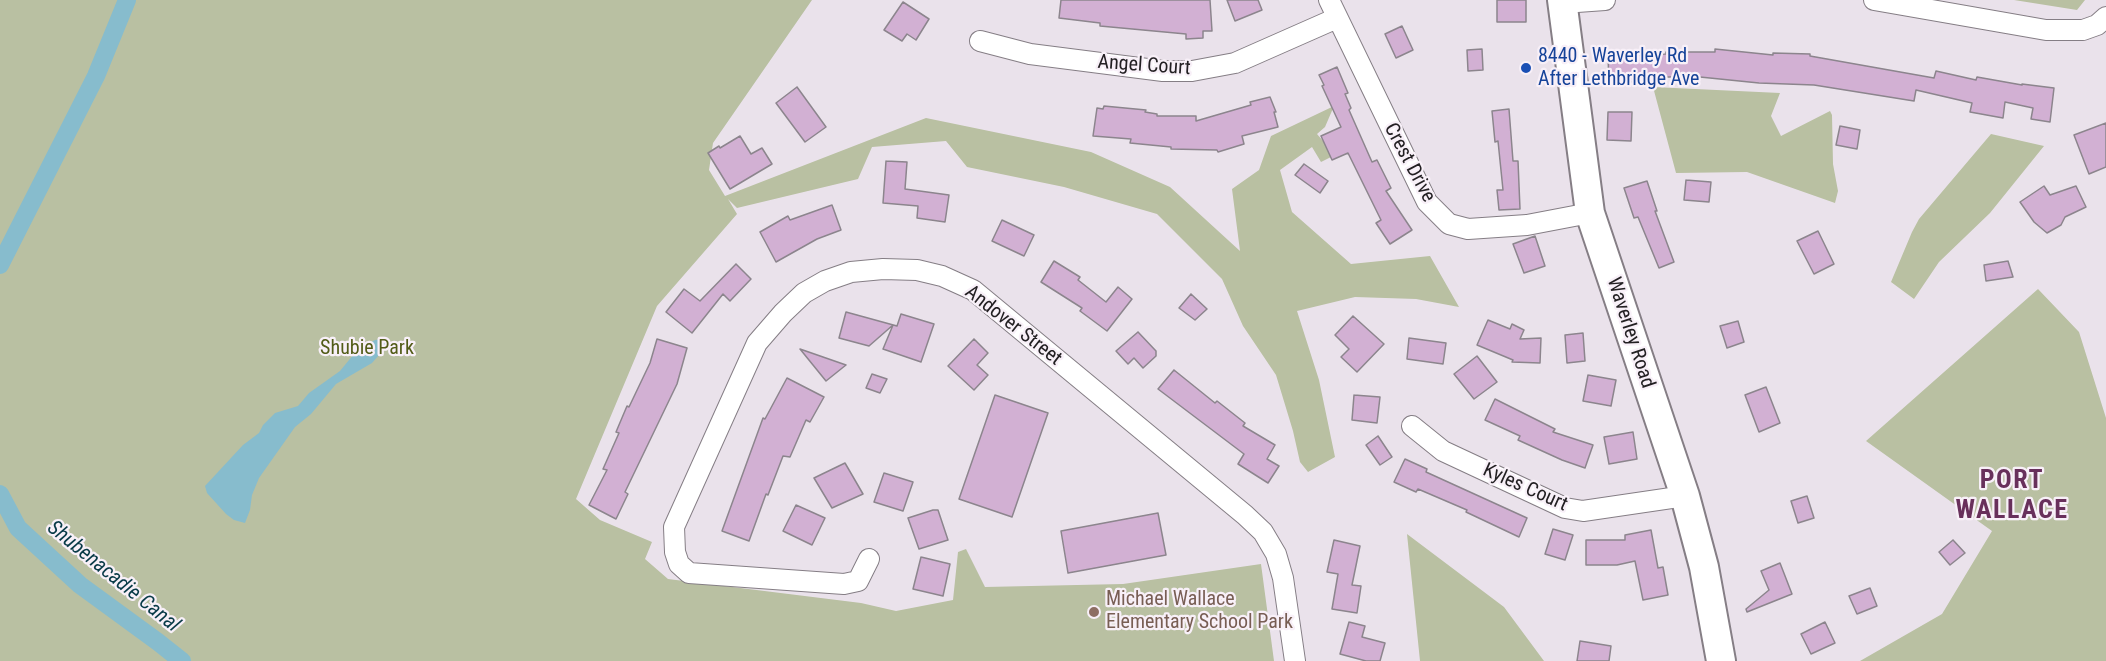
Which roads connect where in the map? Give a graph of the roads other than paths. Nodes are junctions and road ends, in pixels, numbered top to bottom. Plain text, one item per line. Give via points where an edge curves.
1 (1605, 0) edge
2 (1874, 0) edge
3 (1562, 2) edge
4 (1333, 9) edge
5 (2106, 17) edge
6 (980, 41) dead end
7 (1590, 213) junction
8 (1412, 426) dead end
9 (1685, 496) junction
10 (869, 559) dead end
11 (1295, 661) edge
12 (1721, 661) edge

1 - 3 street
2 - 5 street via 2046,30 2083,30
3 - 7 main road, Waverley Road
4 - 6 street, Angel Court via 1235,63 1192,71 1163,71 1030,54
4 - 7 street, Crest Drive via 1427,202 1449,224 1468,230 1527,225
7 - 9 main road, Waverley Road
8 - 9 street, Kyles Court via 1443,451 1565,508 1583,511
9 - 12 main road, Waverley Road via 1704,567
10 - 11 street, Andover Street via 858,581 844,584 689,573 679,564 675,552 674,527 757,343 783,313 804,293 851,272 917,270 973,290 1263,532 1276,554 1283,578

